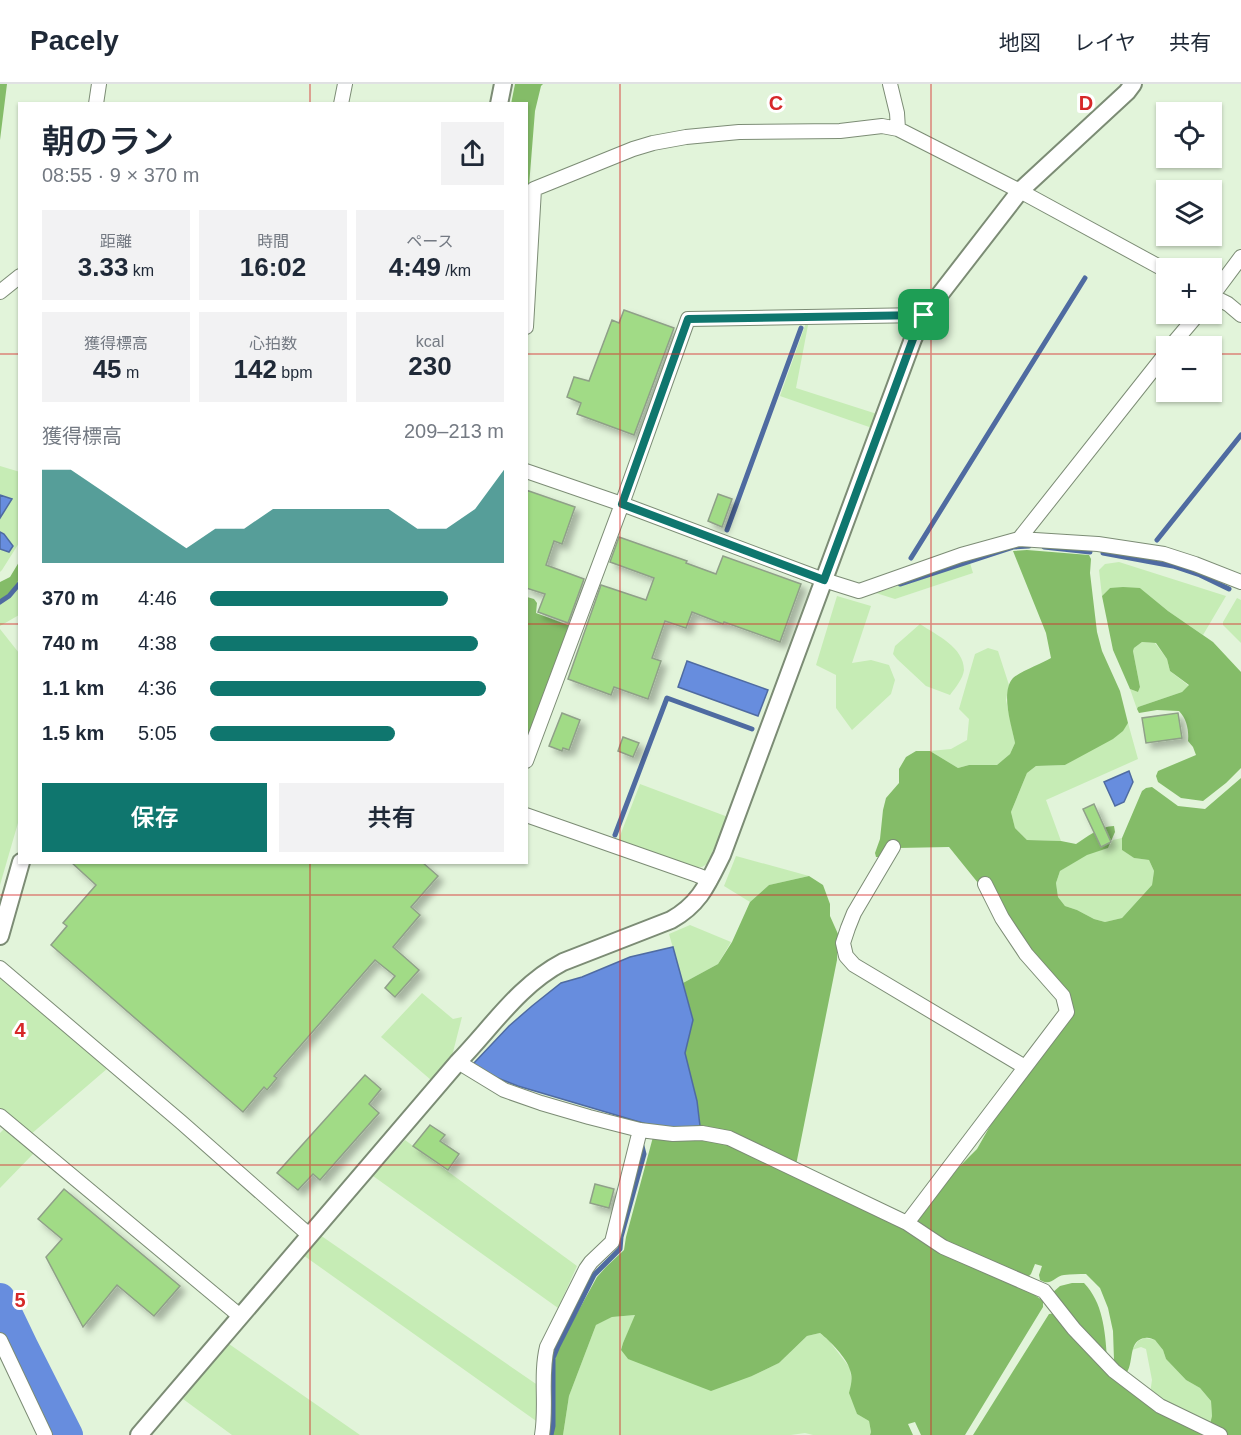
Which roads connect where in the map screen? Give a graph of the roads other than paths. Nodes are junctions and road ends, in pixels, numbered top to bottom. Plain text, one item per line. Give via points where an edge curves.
1 (99, 84) edge
2 (345, 84) edge
3 (503, 84) edge
4 (890, 84) edge
5 (1133, 84) edge
6 (96, 102) edge
7 (341, 102) edge
8 (499, 102) edge
9 (898, 129) junction
10 (1020, 191) junction
11 (1241, 257) edge
12 (1156, 265) edge
13 (18, 278) edge
14 (1222, 283) edge
15 (0, 292) edge
16 (528, 292) edge
17 (1222, 301) edge
18 (924, 315) junction
19 (1241, 315) edge
20 (1190, 324) edge
21 (1179, 336) edge
22 (1156, 366) edge
23 (528, 472) edge
24 (622, 504) junction
25 (1019, 539) junction
26 (824, 580) junction
27 (1241, 582) edge
28 (528, 756) edge
29 (528, 817) edge
30 (893, 848) dead end
31 (20, 864) edge
32 (710, 880) junction
33 (985, 884) dead end
34 (0, 936) edge
35 (0, 968) edge
36 (458, 1062) junction
37 (1025, 1067) junction
38 (0, 1116) edge
39 (640, 1130) junction
40 (907, 1223) junction
41 (309, 1235) junction
42 (240, 1316) junction
43 (0, 1340) edge
44 (45, 1435) edge
45 (139, 1435) edge
46 (542, 1435) edge
47 (1220, 1435) edge

1 - 6 street
2 - 7 street
3 - 8 street
4 - 9 street
5 - 10 street
9 - 10 street
9 - 16 street via 882,126 686,137 633,149 534,189
10 - 12 street
10 - 18 street
11 - 14 street
13 - 15 street
17 - 19 street
18 - 24 street via 688,319
18 - 26 street
20 - 21 street
22 - 25 street
23 - 24 street
24 - 26 street
24 - 28 street
25 - 26 street via 859,591
25 - 27 street via 1098,544 1164,555
26 - 32 street
29 - 32 street
30 - 37 street via 854,913 843,943 846,956
31 - 34 street
32 - 36 street via 694,902 671,920 563,962 535,980
33 - 37 street via 1026,954 1062,996 1067,1012
35 - 41 street
36 - 39 street via 504,1090
36 - 41 street
37 - 40 street
38 - 42 street
39 - 40 street via 729,1138
39 - 46 street via 612,1242 586,1269 547,1347
40 - 47 street via 943,1247 1044,1291 1114,1371 1160,1406
41 - 42 street
42 - 45 street
43 - 44 street

